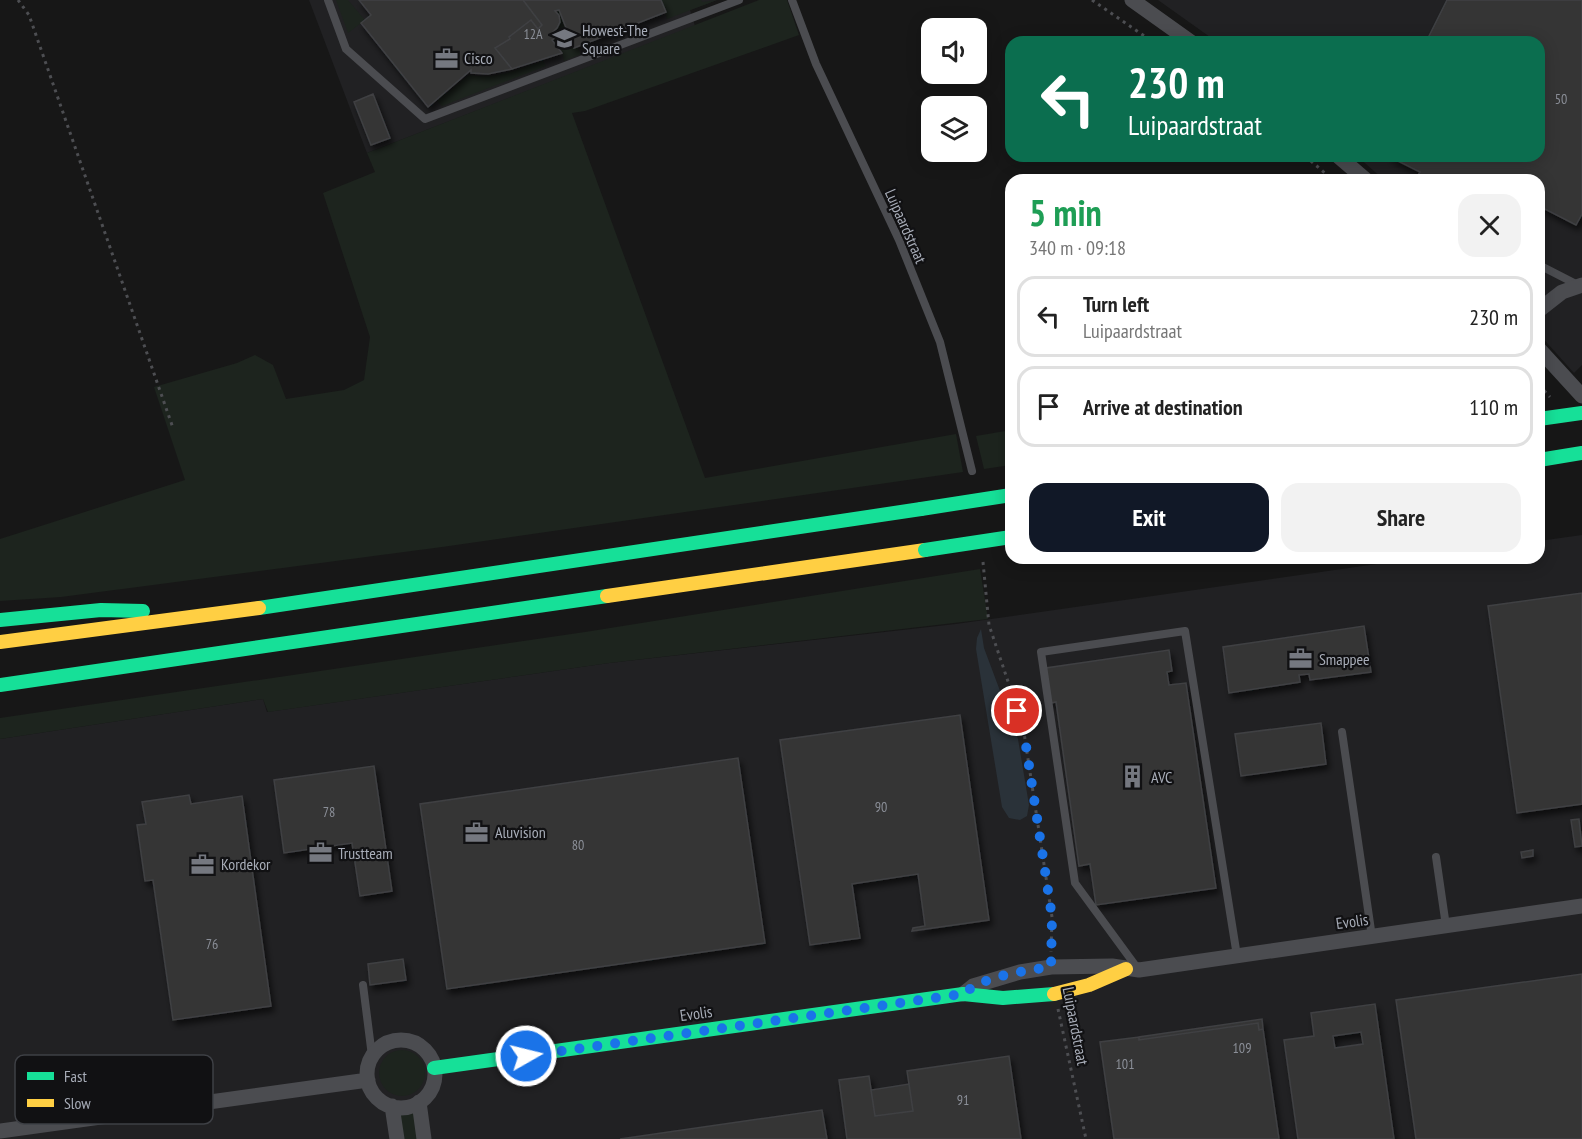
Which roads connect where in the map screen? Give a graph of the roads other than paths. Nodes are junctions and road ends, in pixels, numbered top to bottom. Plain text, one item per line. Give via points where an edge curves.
1 (328, 0) edge
2 (739, 0) edge
3 (792, 0) edge
4 (1132, 0) edge
5 (1183, 36) edge
6 (1345, 162) edge
7 (1359, 174) edge
8 (1545, 268) edge
9 (1580, 285) edge
10 (1545, 305) edge
11 (1545, 356) edge
12 (1582, 396) edge
13 (1582, 413) edge
14 (1545, 418) edge
15 (1582, 453) edge
16 (1545, 459) edge
17 (972, 471) dead end
18 (1005, 496) edge
19 (1005, 538) edge
20 (218, 614) junction
21 (0, 620) edge
22 (0, 642) edge
23 (2, 685) edge
24 (1342, 732) dead end
25 (1436, 857) dead end
26 (1582, 906) edge
27 (1446, 926) junction
28 (1372, 937) junction
29 (1237, 956) junction
30 (1133, 970) junction
31 (363, 985) dead end
32 (963, 994) junction
33 (372, 1056) junction
34 (434, 1068) junction
35 (368, 1080) junction
36 (213, 1101) edge
37 (419, 1102) junction
38 (392, 1106) junction
39 (51, 1124) edge
40 (0, 1131) edge
41 (397, 1139) edge
42 (424, 1139) edge

1 - 2 lane via 346,49 425,119
3 - 17 lane, Luipaardstraat via 816,64 899,240 940,342
4 - 5 street
6 - 7 street
8 - 9 lane
9 - 10 street
11 - 12 street
13 - 14 main road, bridge
15 - 16 main road
18 - 20 main road, bridge
19 - 23 main road, bridge
20 - 21 main road via 102,610
20 - 22 main road
24 - 28 lane
25 - 27 lane
26 - 27 street, Evolis
27 - 28 street, Evolis
28 - 29 street, Evolis
29 - 30 street, Evolis
29 - 30 lane via 1185,631 1041,652 1075,883
30 - 32 main road, Evolis via 1055,993 1023,997
30 - 32 street, Evolis via 1112,966 1051,967 973,986
31 - 33 lane
32 - 34 main road, Evolis
33 - 34 street via 393,1041 410,1041 425,1050
33 - 35 street
34 - 37 street via 434,1083
35 - 36 street
35 - 38 street via 373,1093
37 - 38 street via 407,1107
37 - 42 street
38 - 41 street
39 - 40 street

